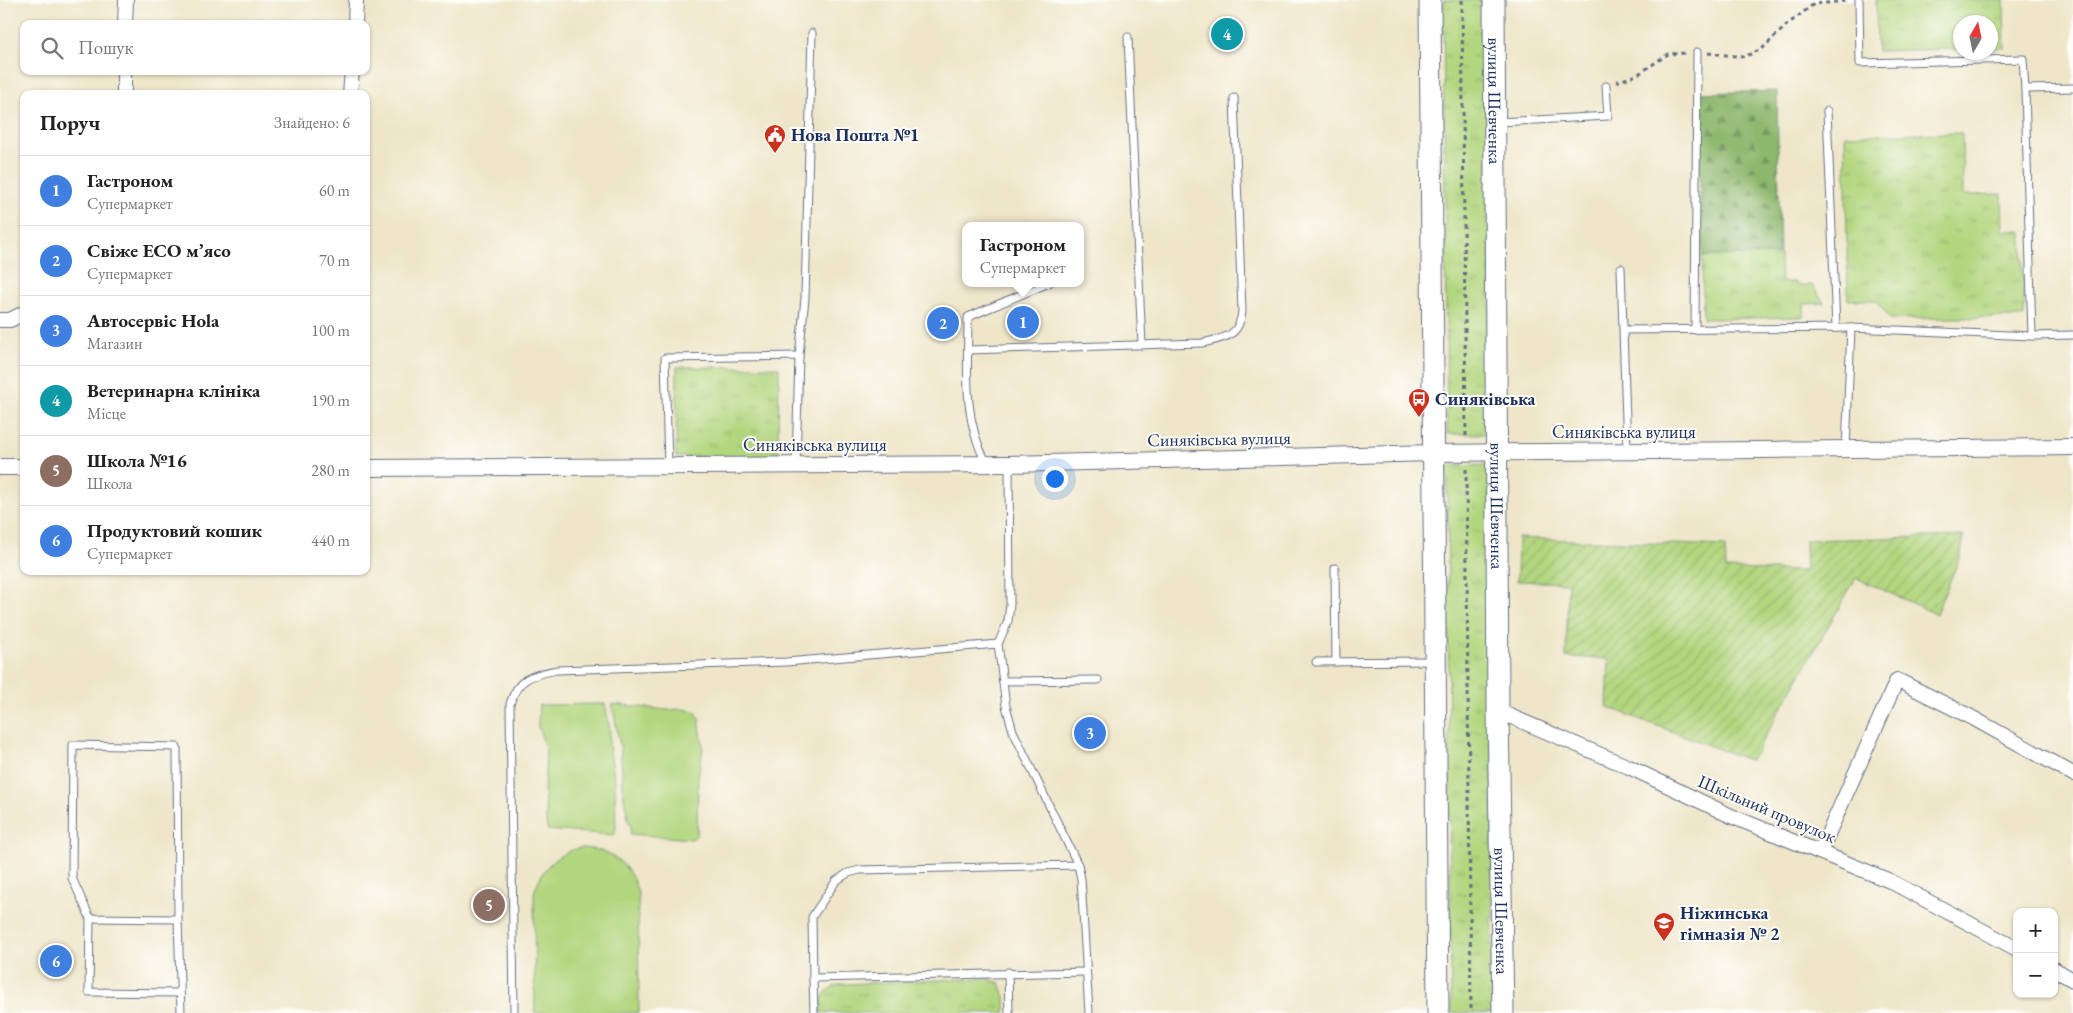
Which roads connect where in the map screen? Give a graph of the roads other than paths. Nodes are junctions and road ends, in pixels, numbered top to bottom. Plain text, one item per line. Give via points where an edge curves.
1 (126, 0) edge
2 (356, 0) edge
3 (1430, 0) edge
4 (1494, 0) edge
5 (1859, 0) edge
6 (125, 20) edge
7 (355, 20) edge
8 (812, 33) dead end
9 (1128, 37) dead end
10 (1696, 52) road end
11 (124, 75) edge
12 (352, 75) edge
13 (1606, 86) road end
14 (2073, 88) edge
15 (2025, 89) junction
16 (124, 90) edge
17 (350, 90) edge
18 (1234, 98) dead end
19 (1827, 111) dead end
20 (1495, 122) junction
21 (1621, 268) dead end
22 (1039, 287) edge
23 (20, 315) edge
24 (0, 320) edge
25 (1836, 328) junction
26 (1851, 328) junction
27 (1624, 330) junction
28 (1695, 330) junction
29 (2073, 335) edge
30 (2032, 336) junction
31 (1142, 344) junction
32 (968, 350) junction
33 (799, 356) junction
34 (2073, 447) edge
35 (1846, 450) junction
36 (1627, 452) junction
37 (1434, 453) junction
38 (1498, 453) junction
39 (986, 464) junction
40 (1009, 464) junction
41 (668, 466) junction
42 (796, 466) junction
43 (0, 467) edge
44 (20, 467) edge
45 (370, 468) edge
46 (1335, 568) dead end
47 (998, 644) junction
48 (1435, 661) junction
49 (1316, 662) dead end
50 (1336, 662) junction
51 (1098, 680) dead end
52 (1003, 681) junction
53 (1498, 711) junction
54 (2073, 774) edge
55 (1820, 852) junction
56 (1078, 865) junction
57 (90, 918) junction
58 (178, 919) junction
59 (2013, 947) edge
60 (1008, 972) junction
61 (1086, 972) junction
62 (2058, 972) edge
63 (813, 978) junction
64 (2073, 980) edge
65 (180, 993) junction
66 (181, 1013) edge
67 (514, 1013) edge
68 (814, 1013) edge
69 (1009, 1013) edge
70 (1088, 1013) edge
71 (1438, 1013) edge
72 (1502, 1013) edge

1 - 6 street
2 - 7 street
3 - 37 main road
4 - 20 main road, вулиця Шевченка
5 - 15 lane via 1860,63 2023,59
8 - 33 lane via 805,298
9 - 31 lane
10 - 28 lane
11 - 16 street
12 - 17 street
13 - 20 lane via 1608,116
14 - 15 lane
15 - 30 lane
18 - 31 lane via 1242,320 1239,327 1223,338 1202,343
19 - 25 lane
20 - 38 main road, вулиця Шевченка
21 - 27 lane
22 - 32 lane via 968,317
23 - 24 street
25 - 26 lane
25 - 28 lane
26 - 30 lane
26 - 35 lane
27 - 28 lane
27 - 36 lane
29 - 30 lane
31 - 32 lane
32 - 39 lane via 968,406 977,447
33 - 41 lane via 665,358
33 - 42 lane
34 - 35 street, Синяківська вулиця
35 - 36 street, Синяківська вулиця
36 - 38 street, Синяківська вулиця
37 - 38 street, Синяківська вулиця
37 - 40 street, Синяківська вулиця
37 - 48 main road
38 - 53 main road, вулиця Шевченка
39 - 40 street, Синяківська вулиця
39 - 42 street, Синяківська вулиця
40 - 47 lane via 1010,604 1008,621
41 - 42 street, Синяківська вулиця
41 - 45 street, Синяківська вулиця
43 - 44 street
46 - 50 lane
47 - 52 lane
47 - 67 lane via 786,662 557,670 522,681 514,690 510,704
48 - 50 lane
48 - 71 main road
49 - 50 lane
51 - 52 lane
52 - 56 lane via 1012,731
53 - 55 street, Шкільний провулок
53 - 72 main road, вулиця Шевченка
54 - 55 street via 1897,680
55 - 59 street, Шкільний провулок via 1890,881
56 - 61 lane via 1083,898
56 - 63 lane via 860,870 848,873 836,881 812,917
57 - 58 lane
57 - 58 lane via 72,878 72,745 177,747
57 - 65 lane via 89,992
58 - 65 lane
60 - 61 lane
60 - 63 lane
60 - 69 lane
61 - 70 lane
62 - 64 street
63 - 68 lane
65 - 66 lane

